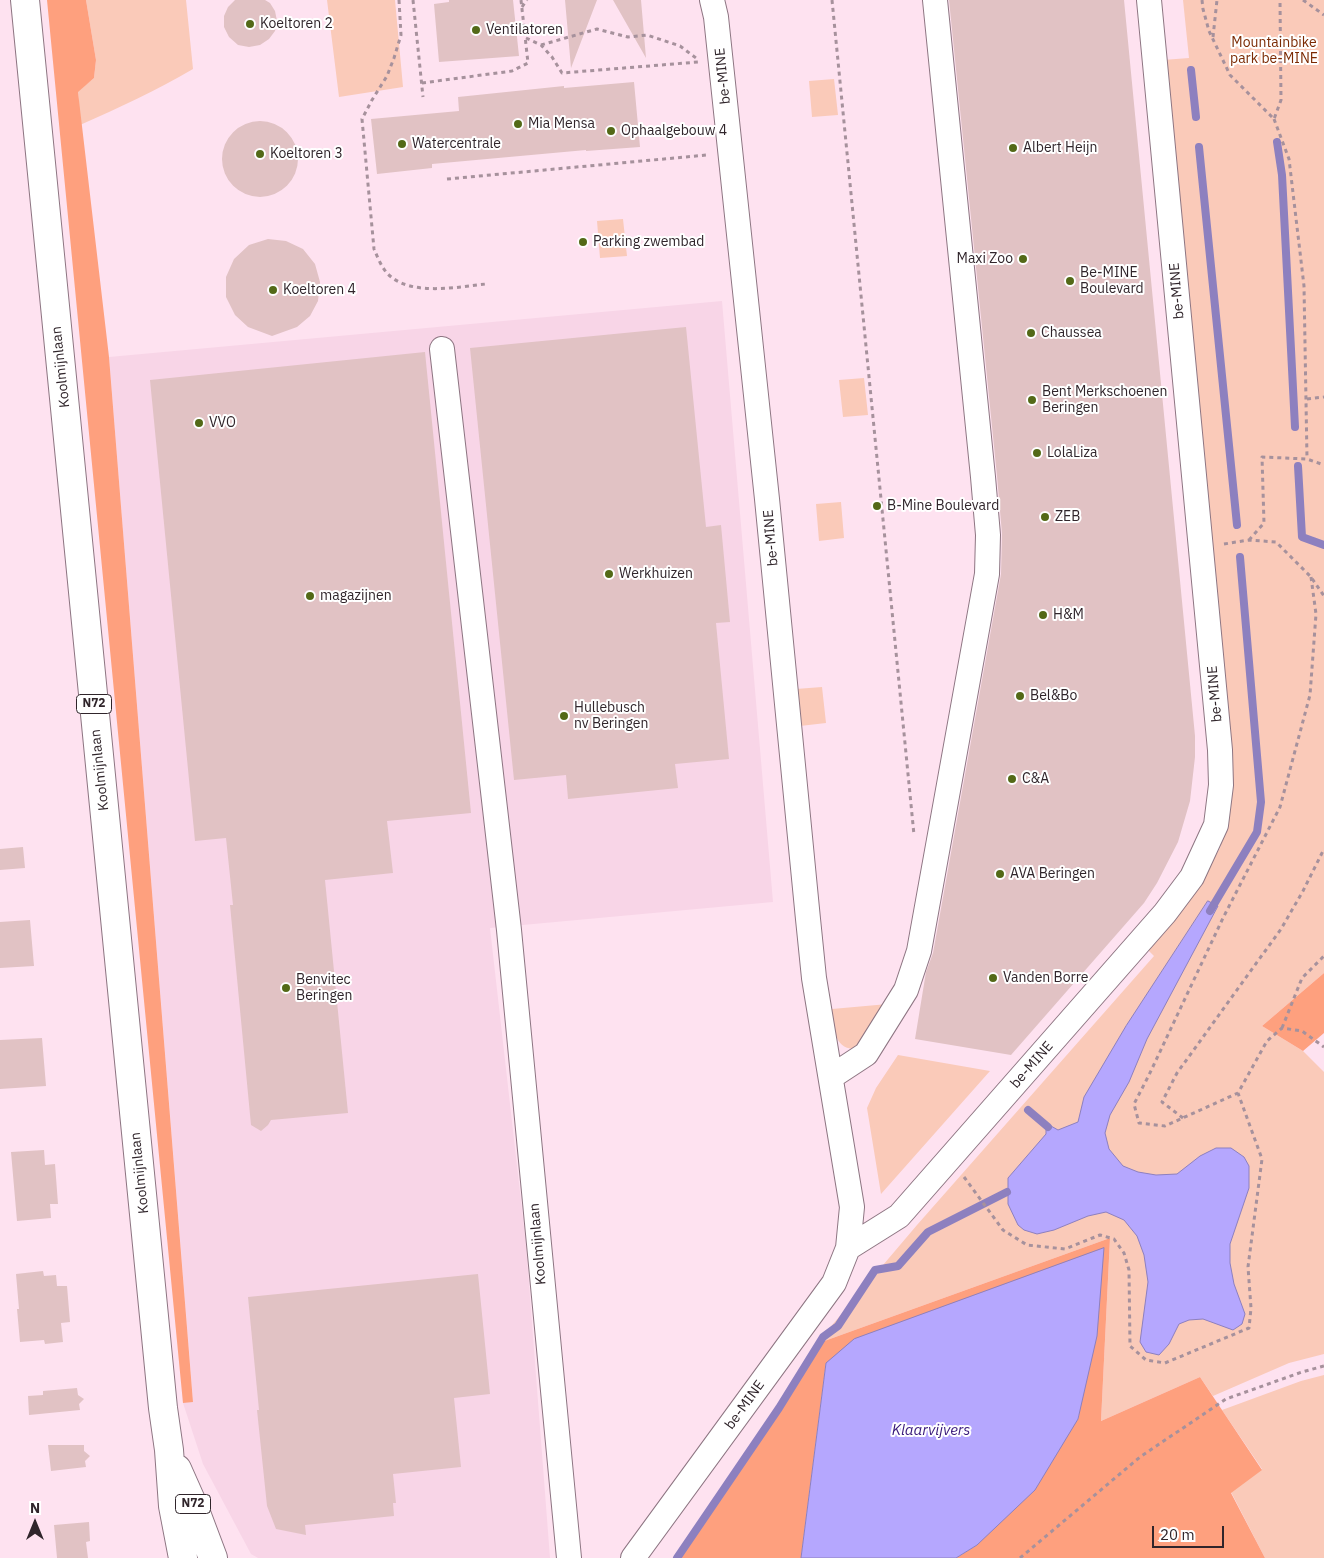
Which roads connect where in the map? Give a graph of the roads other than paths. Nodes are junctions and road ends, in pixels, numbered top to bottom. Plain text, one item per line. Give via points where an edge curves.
1 (25, 0) edge
2 (935, 0) edge
3 (1149, 0) edge
4 (714, 9) edge
5 (442, 349) dead end
6 (831, 1076) junction
7 (848, 1248) junction
8 (169, 1450) junction
9 (183, 1558) edge
10 (213, 1558) edge
11 (568, 1558) edge
12 (634, 1558) edge

1 - 8 main road, Koolmijnlaan / N72
2 - 6 street via 983,477 988,535 987,574 919,951 906,990 866,1054
3 - 7 street, be-MINE via 1220,750 1221,785 1216,824 1192,877 1165,912 899,1216
4 - 6 street, be-MINE via 814,978
5 - 11 street, Koolmijnlaan via 509,930
6 - 7 street, be-MINE via 852,1207
7 - 12 street, be-MINE via 834,1283
8 - 9 main road, Koolmijnlaan / N72 via 173,1506
8 - 10 main road, Koolmijnlaan / N72

